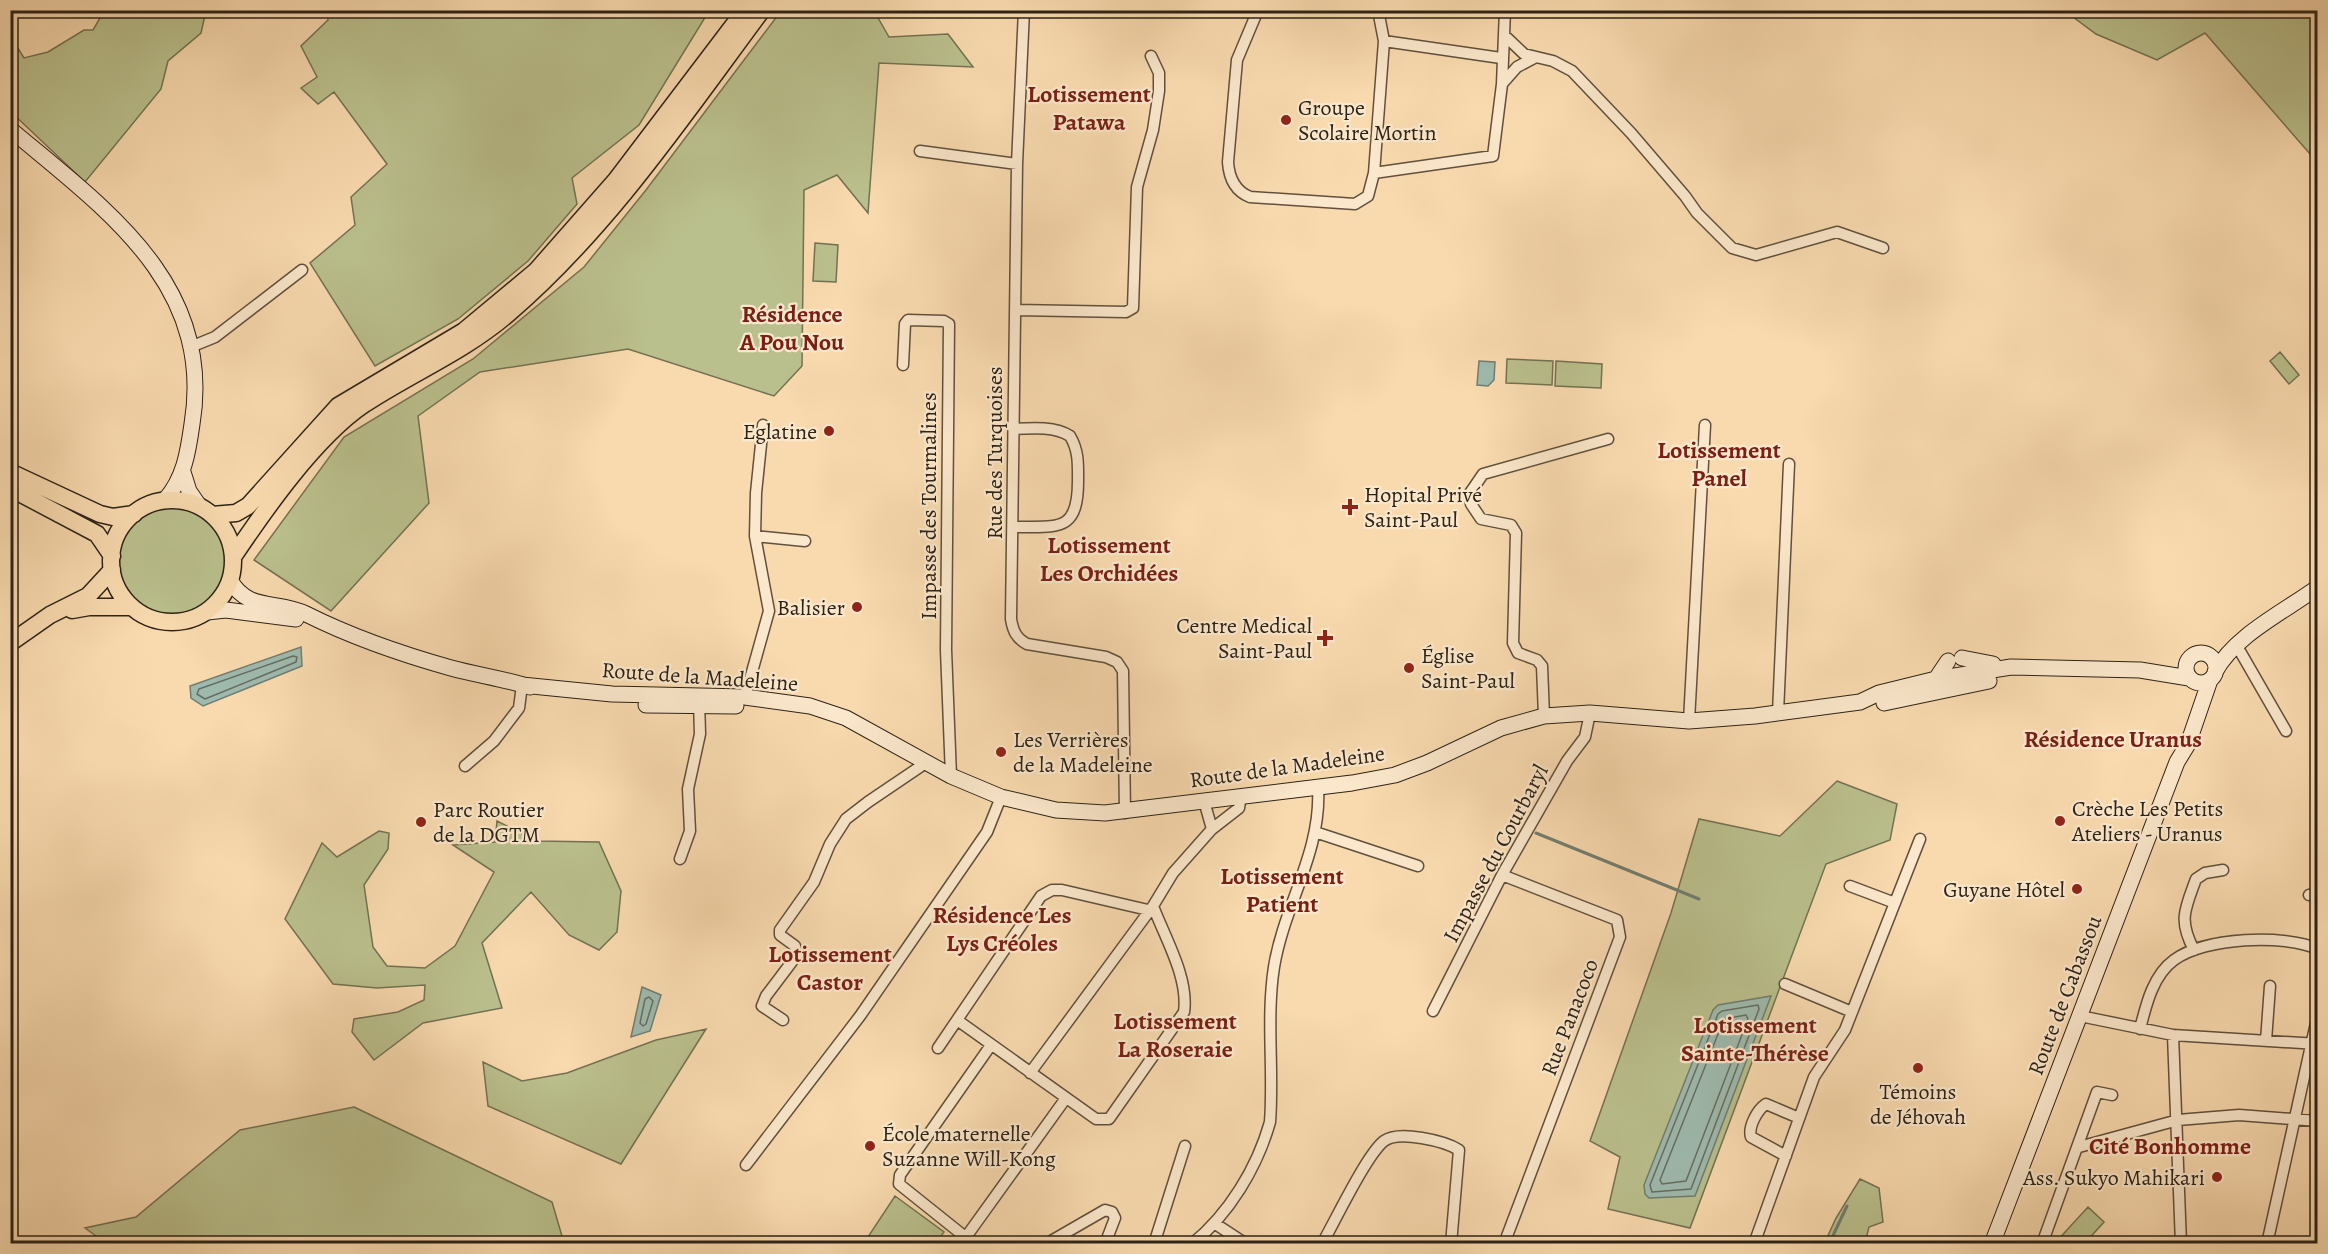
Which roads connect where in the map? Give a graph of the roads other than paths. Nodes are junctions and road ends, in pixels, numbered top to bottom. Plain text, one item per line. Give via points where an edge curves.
1 (745, 10) edge
2 (762, 10) edge
3 (1024, 10) edge
4 (1258, 10) edge
5 (1378, 10) edge
6 (1505, 10) edge
7 (1504, 35) junction
8 (1384, 41) junction
9 (1151, 56) dead end
10 (1501, 58) junction
11 (1534, 58) junction
12 (1502, 84) junction
13 (10, 129) edge
14 (920, 151) dead end
15 (1017, 164) junction
16 (1374, 173) junction
17 (1883, 248) dead end
18 (302, 270) dead end
19 (1015, 309) junction
20 (193, 346) junction
21 (903, 365) dead end
22 (1705, 425) dead end
23 (762, 426) dead end
24 (1013, 429) junction
25 (1608, 440) dead end
26 (1789, 464) dead end
27 (10, 472) edge
28 (183, 472) junction
29 (10, 488) edge
30 (165, 500) junction
31 (206, 511) junction
32 (134, 514) junction
33 (1014, 526) junction
34 (755, 536) junction
35 (805, 540) dead end
36 (233, 556) junction
37 (112, 563) junction
38 (230, 580) junction
39 (2318, 588) edge
40 (131, 607) junction
41 (207, 612) junction
42 (50, 615) junction
43 (318, 622) junction
44 (2253, 632) junction
45 (10, 643) edge
46 (2237, 646) junction
47 (2197, 656) junction
48 (2011, 667) junction
49 (2043, 670) junction
50 (2140, 670) junction
51 (2212, 676) junction
52 (1936, 679) junction
53 (2190, 679) junction
54 (522, 685) junction
55 (745, 697) junction
56 (699, 701) junction
57 (1860, 702) junction
58 (1590, 713) junction
59 (1778, 713) junction
60 (1544, 716) junction
61 (1689, 722) junction
62 (870, 731) junction
63 (2286, 731) dead end
64 (927, 762) junction
65 (2177, 762) junction
66 (465, 766) dead end
67 (951, 776) junction
68 (1318, 787) junction
69 (1241, 795) junction
70 (1001, 797) junction
71 (1204, 801) junction
72 (1125, 813) junction
73 (1212, 829) junction
74 (1315, 832) junction
75 (1920, 839) dead end
76 (680, 860) dead end
77 (1418, 866) dead end
78 (2223, 870) dead end
79 (1502, 875) junction
80 (1850, 885) dead end
81 (1895, 903) junction
82 (1151, 908) junction
83 (2194, 950) junction
84 (2318, 950) edge
85 (1785, 984) dead end
86 (2270, 986) dead end
87 (1433, 1011) dead end
88 (1852, 1012) junction
89 (2318, 1014) edge
90 (2080, 1016) junction
91 (783, 1020) dead end
92 (957, 1020) junction
93 (2140, 1029) junction
94 (2173, 1035) junction
95 (2266, 1041) junction
96 (2313, 1044) edge
97 (991, 1045) junction
98 (938, 1048) dead end
99 (1030, 1073) junction
100 (2112, 1095) dead end
101 (1066, 1098) junction
102 (1799, 1118) junction
103 (2294, 1118) junction
104 (2178, 1120) junction
105 (2318, 1121) edge
106 (1185, 1146) dead end
107 (2079, 1146) junction
108 (1786, 1156) junction
109 (746, 1166) dead end
110 (1214, 1223) junction
111 (970, 1240) edge
112 (1046, 1244) edge
113 (1105, 1244) edge
114 (1154, 1244) edge
115 (1192, 1244) edge
116 (1246, 1244) edge
117 (1322, 1244) edge
118 (1450, 1244) edge
119 (1504, 1244) edge
120 (1754, 1244) edge
121 (1992, 1244) edge
122 (2042, 1244) edge
123 (2181, 1244) edge
124 (2267, 1244) edge

1 - 31 main road via 616,180 536,271 464,331 338,406 248,506 236,513
2 - 36 main road via 628,186 546,279 461,349 362,406 339,424
3 - 15 street, Rue des Turquoises
4 - 16 street via 1237,60 1230,178 1250,197 1355,204 1368,196
5 - 8 street
6 - 7 street
7 - 10 street
7 - 11 street
8 - 10 street
8 - 16 street
9 - 19 street via 1159,73 1159,91 1137,187 1133,308 1126,312
10 - 12 street
11 - 12 street via 1517,67
11 - 17 street via 1553,61 1572,71 1732,248 1756,255 1837,232
12 - 16 street via 1493,156
13 - 20 main road via 139,244 170,288
14 - 15 street
15 - 19 street, Rue des Turquoises
18 - 20 street via 215,337
19 - 24 street, Rue des Turquoises
20 - 28 main road via 194,411
21 - 67 street, Impasse des Tourmalines via 908,320 949,324 946,650
22 - 61 street
23 - 34 street
24 - 33 street, Rue des Turquoises
24 - 33 street via 1049,430 1070,436 1078,461 1075,513 1062,524
25 - 60 street via 1483,474 1470,493 1471,504 1481,519 1511,525 1516,533 1513,643 1520,655 1537,660 1542,666
26 - 59 street
27 - 32 main road via 100,514
28 - 30 main road
28 - 31 main road via 189,491
29 - 37 main road via 98,534
30 - 31 main road via 183,501
30 - 32 main road
31 - 36 main road via 223,527
32 - 37 main road via 115,540
33 - 72 street, Rue des Turquoises via 1012,630 1027,644 1106,657 1117,662 1123,671
34 - 35 street
34 - 55 street via 769,610
36 - 38 main road
37 - 40 main road via 118,590
37 - 42 main road via 88,596
38 - 41 main road via 221,598
38 - 43 main road, Route de la Madeleine via 247,599 304,613
39 - 44 main road, Route de la Madeleine
40 - 41 main road via 169,623
40 - 42 main road via 89,607
41 - 43 main road, Route de la Madeleine via 226,610
42 - 45 main road
43 - 54 main road, Route de la Madeleine via 379,646
44 - 46 main road, Route de la Madeleine
44 - 47 main road, Route de la Madeleine
46 - 51 main road, Route de la Madeleine
46 - 63 street
47 - 50 main road, Route de la Madeleine via 2169,666
47 - 51 main road via 2212,658
47 - 53 main road via 2186,666
48 - 49 main road, Route de la Madeleine
48 - 52 main road, Route de la Madeleine
48 - 52 main road via 1955,660
49 - 50 main road, Route de la Madeleine
49 - 57 main road, Route de la Madeleine via 1876,704
50 - 53 main road, Route de la Madeleine
51 - 53 main road via 2202,683
51 - 65 main road, Route de Cabassou via 2188,744
52 - 57 main road, Route de la Madeleine via 1879,693
53 - 65 main road, Route de Cabassou via 2194,696
54 - 56 main road, Route de la Madeleine
54 - 66 street via 519,708 494,741
55 - 56 main road, Route de la Madeleine
55 - 62 main road, Route de la Madeleine via 810,706
56 - 62 main road, Route de la Madeleine via 791,710
56 - 76 street via 700,735 688,789 690,831
57 - 59 main road, Route de la Madeleine
58 - 60 main road, Route de la Madeleine
58 - 61 main road, Route de la Madeleine
58 - 79 street, Impasse du Courbaryl via 1586,737 1567,761
59 - 61 main road, Route de la Madeleine
60 - 68 main road, Route de la Madeleine via 1501,728 1395,775
62 - 64 main road, Route de la Madeleine
64 - 67 main road, Route de la Madeleine
64 - 91 street via 846,819 814,882 780,930 780,935 795,946 797,955 762,1006
65 - 90 main road, Route de Cabassou
67 - 70 main road, Route de la Madeleine
68 - 69 main road, Route de la Madeleine
68 - 74 street
69 - 71 main road, Route de la Madeleine
69 - 73 street via 1239,808
70 - 72 main road, Route de la Madeleine via 1056,810
70 - 109 street via 987,832 860,1016
71 - 72 main road, Route de la Madeleine
71 - 73 street
73 - 82 street via 1173,873
74 - 77 street
74 - 110 street via 1274,965 1270,1122 1253,1166
75 - 81 street
78 - 83 street via 2200,876 2192,889 2183,923
79 - 87 street, Impasse du Courbaryl
79 - 119 street, Rue Panacoco via 1617,920 1620,938
80 - 81 street
81 - 88 street
82 - 92 street via 1062,890 1047,892
82 - 99 street
82 - 101 street via 1181,979 1184,1012 1111,1116 1096,1119
83 - 84 street via 2253,940 2302,944
83 - 93 street via 2166,967 2150,995
85 - 88 street
86 - 95 street
88 - 102 street via 1840,1039 1814,1077
89 - 96 street
90 - 93 street
90 - 121 main road, Route de Cabassou
92 - 97 street
92 - 98 street
93 - 94 street
94 - 95 street
94 - 104 street
95 - 96 street
96 - 103 street
97 - 99 street
97 - 111 street via 900,1175 899,1184
99 - 101 street
100 - 107 street via 2097,1092
101 - 111 street
102 - 108 street
102 - 108 street via 1766,1104 1751,1128 1751,1137
103 - 104 street via 2238,1115
103 - 105 street
103 - 124 street
104 - 107 street
104 - 123 street
106 - 114 street
107 - 122 street
108 - 120 street
110 - 115 street
110 - 116 street
112 - 113 street via 1105,1210 1115,1218
117 - 118 street via 1372,1155 1385,1140 1403,1136 1438,1141 1459,1150

